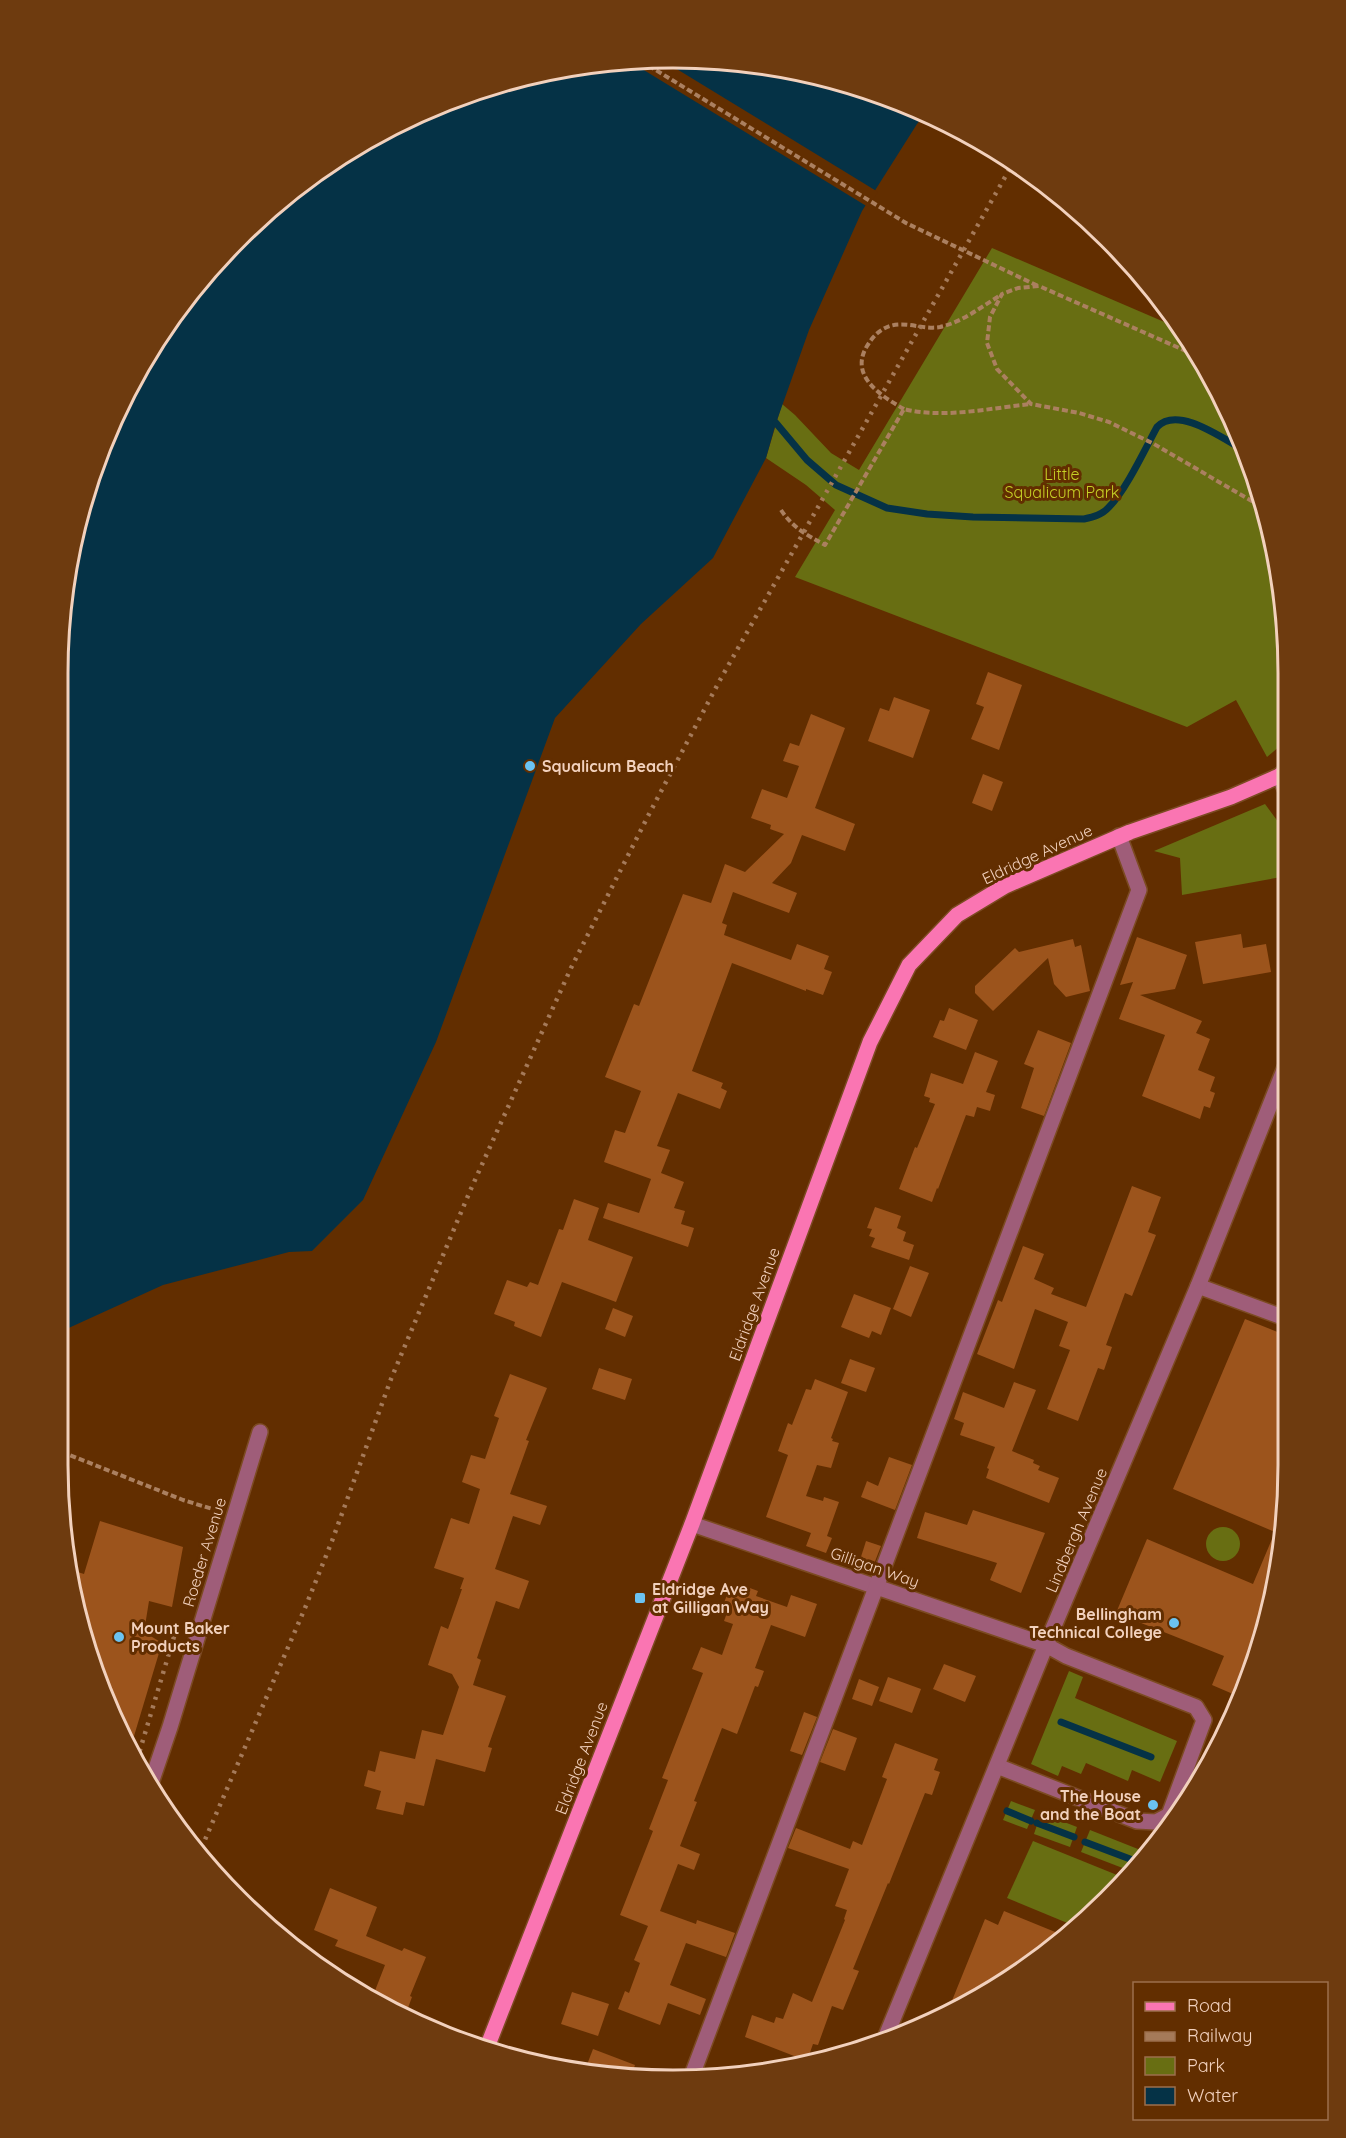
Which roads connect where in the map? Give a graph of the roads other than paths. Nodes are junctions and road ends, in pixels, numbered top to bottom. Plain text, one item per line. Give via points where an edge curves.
1 (1278, 775) edge
2 (1119, 836) junction
3 (1278, 1085) edge
4 (1198, 1286) junction
5 (1278, 1315) edge
6 (260, 1432) dead end
7 (692, 1524) junction
8 (878, 1586) junction
9 (1047, 1645) junction
10 (997, 1766) junction
11 (154, 1775) edge
12 (1172, 1807) edge
13 (1165, 1817) edge
14 (888, 2030) edge
15 (489, 2042) edge
16 (694, 2069) edge

1 - 2 main road, Eldridge Avenue via 1232,797
2 - 7 main road, Eldridge Avenue via 1005,886 957,915 909,965 870,1042
2 - 8 street via 1140,890
3 - 4 street, Lindbergh Avenue
4 - 5 street
4 - 9 street, Lindbergh Avenue
6 - 11 street, Roeder Avenue
7 - 8 street, Gilligan Way
7 - 15 main road, Eldridge Avenue
8 - 9 street, Gilligan Way
8 - 16 street
9 - 10 street, Lindbergh Avenue
9 - 12 street, Gilligan Way via 1196,1707 1204,1720
10 - 13 street, Gilligan Way via 1137,1821 1156,1822
10 - 14 street, Lindbergh Avenue

